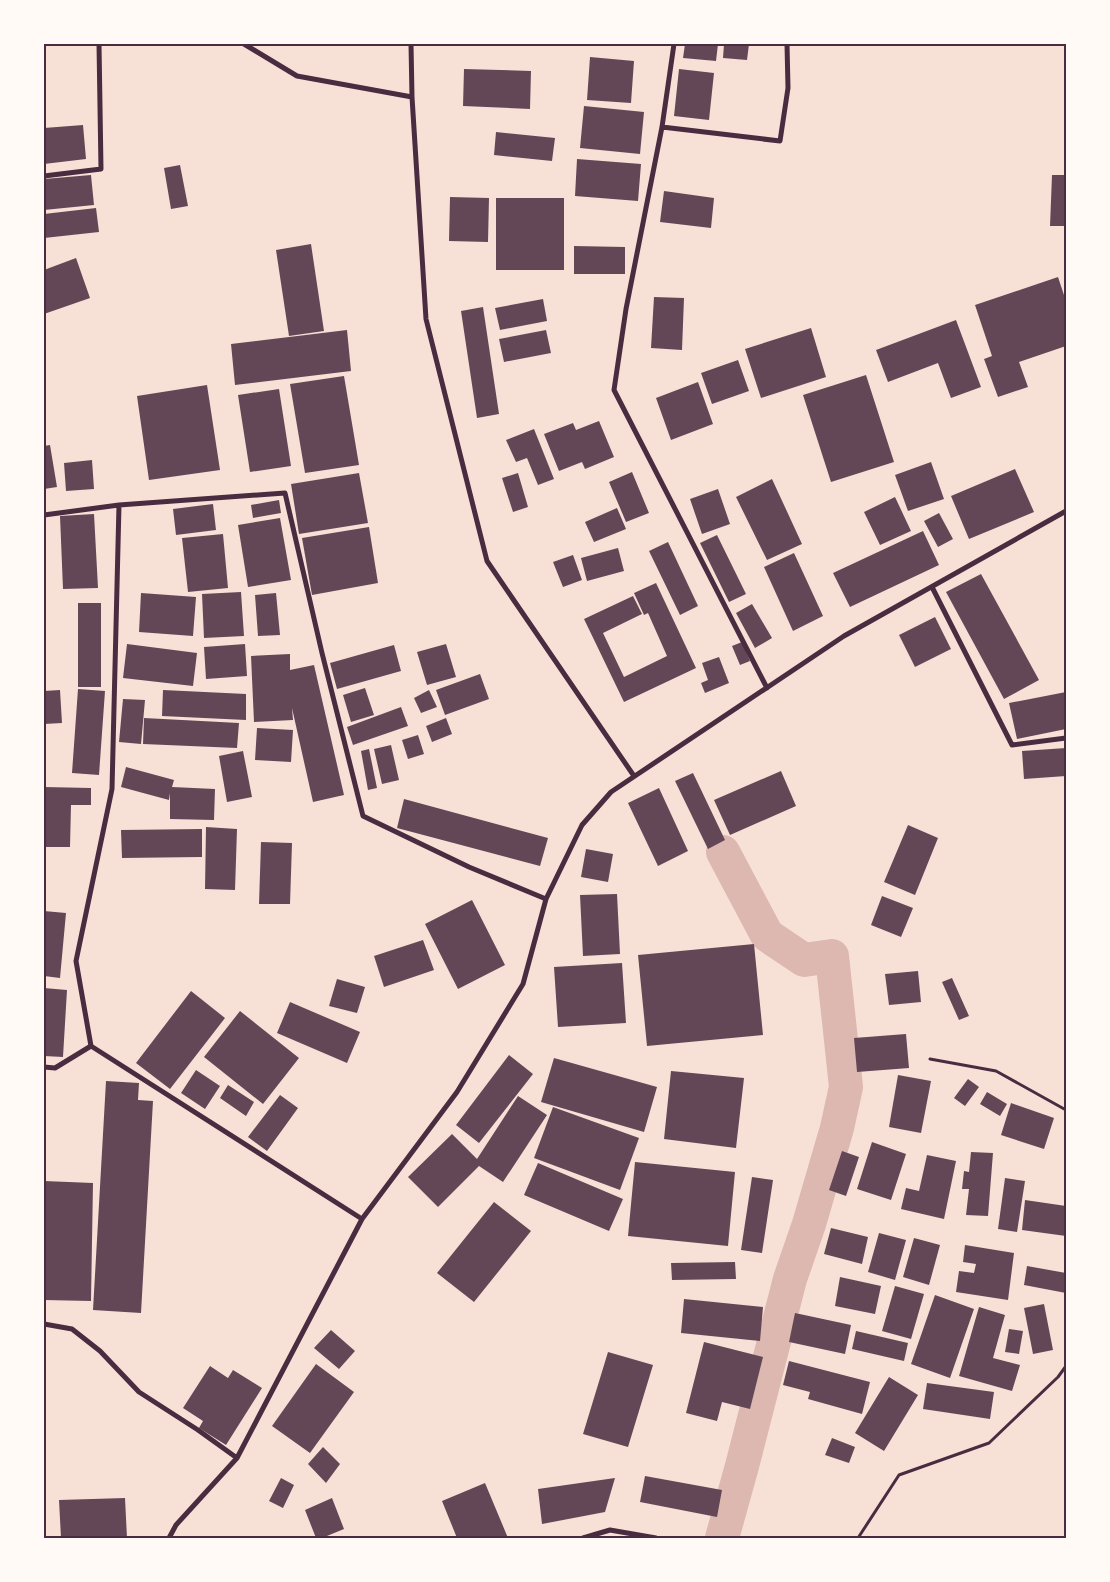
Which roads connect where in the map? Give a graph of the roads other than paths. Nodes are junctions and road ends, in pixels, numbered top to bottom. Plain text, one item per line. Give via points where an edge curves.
1 (99, 44) edge
2 (244, 44) edge
3 (411, 44) edge
4 (674, 44) edge
5 (787, 44) edge
6 (412, 97) junction
7 (662, 127) junction
8 (44, 176) edge
9 (119, 505) junction
10 (1066, 511) edge
11 (44, 514) edge
12 (932, 587) junction
13 (767, 688) junction
14 (1066, 738) edge
15 (634, 776) junction
16 (546, 899) junction
17 (91, 1046) junction
18 (44, 1067) edge
19 (362, 1219) junction
20 (44, 1324) edge
21 (237, 1458) junction
22 (169, 1538) edge
23 (583, 1538) edge
24 (656, 1538) edge

1 - 8 street via 101,170
2 - 6 street via 296,76
3 - 6 street
4 - 7 street
5 - 7 street via 788,88 780,140
6 - 15 street via 426,318 487,561
7 - 13 street via 626,309 614,390
9 - 11 street
9 - 16 street via 286,494 363,816 469,867
9 - 17 street via 112,789 76,961
10 - 12 street
12 - 13 street via 844,636
12 - 14 street via 1012,745
13 - 15 street
15 - 16 street via 611,792 582,824
16 - 19 street via 523,984 457,1092
17 - 18 street via 55,1068
17 - 19 street
19 - 21 street
20 - 21 street via 72,1329 100,1351 139,1392
21 - 22 street
23 - 24 street via 610,1530

